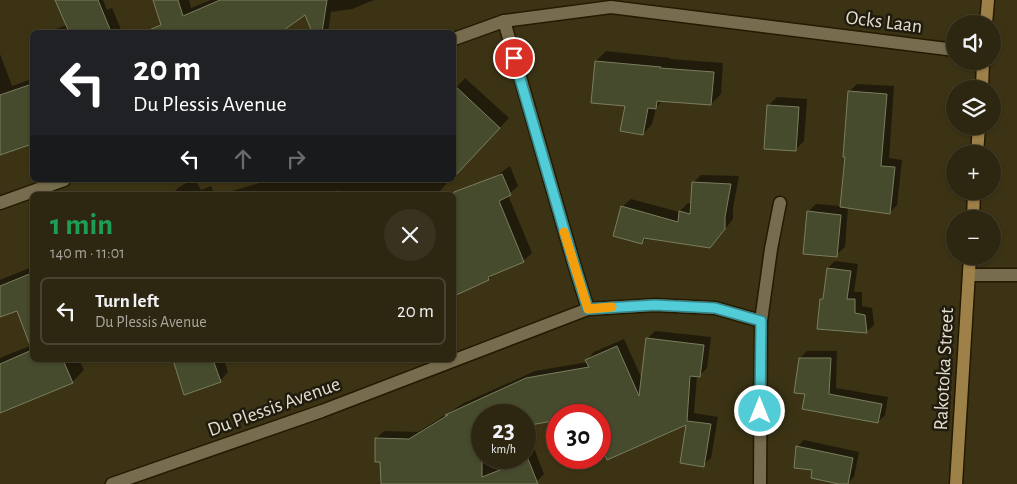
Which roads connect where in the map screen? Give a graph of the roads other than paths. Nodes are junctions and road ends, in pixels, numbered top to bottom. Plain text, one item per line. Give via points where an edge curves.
1 (988, 0) edge
2 (611, 3) edge
3 (987, 15) edge
4 (504, 21) junction
5 (456, 38) edge
6 (946, 49) edge
7 (58, 182) edge
8 (30, 192) edge
9 (31, 192) edge
10 (0, 203) edge
11 (780, 203) dead end
12 (970, 265) edge
13 (969, 275) junction
14 (1017, 275) edge
15 (588, 309) junction
16 (761, 321) junction
17 (456, 360) edge
18 (450, 362) edge
19 (112, 484) edge
20 (760, 484) edge
21 (956, 484) edge

1 - 3 street
2 - 4 street, Ocks Laan
2 - 6 street, Ocks Laan
4 - 5 street, Ocks Laan
4 - 15 street
7 - 9 street
8 - 10 street
11 - 16 street
12 - 13 street, Rakotoka Street
13 - 14 street
13 - 21 street, Rakotoka Street
15 - 16 street, Du Plessis Avenue via 655,305 715,308
15 - 17 street, Du Plessis Avenue
16 - 20 street
18 - 19 street, Du Plessis Avenue via 322,411

